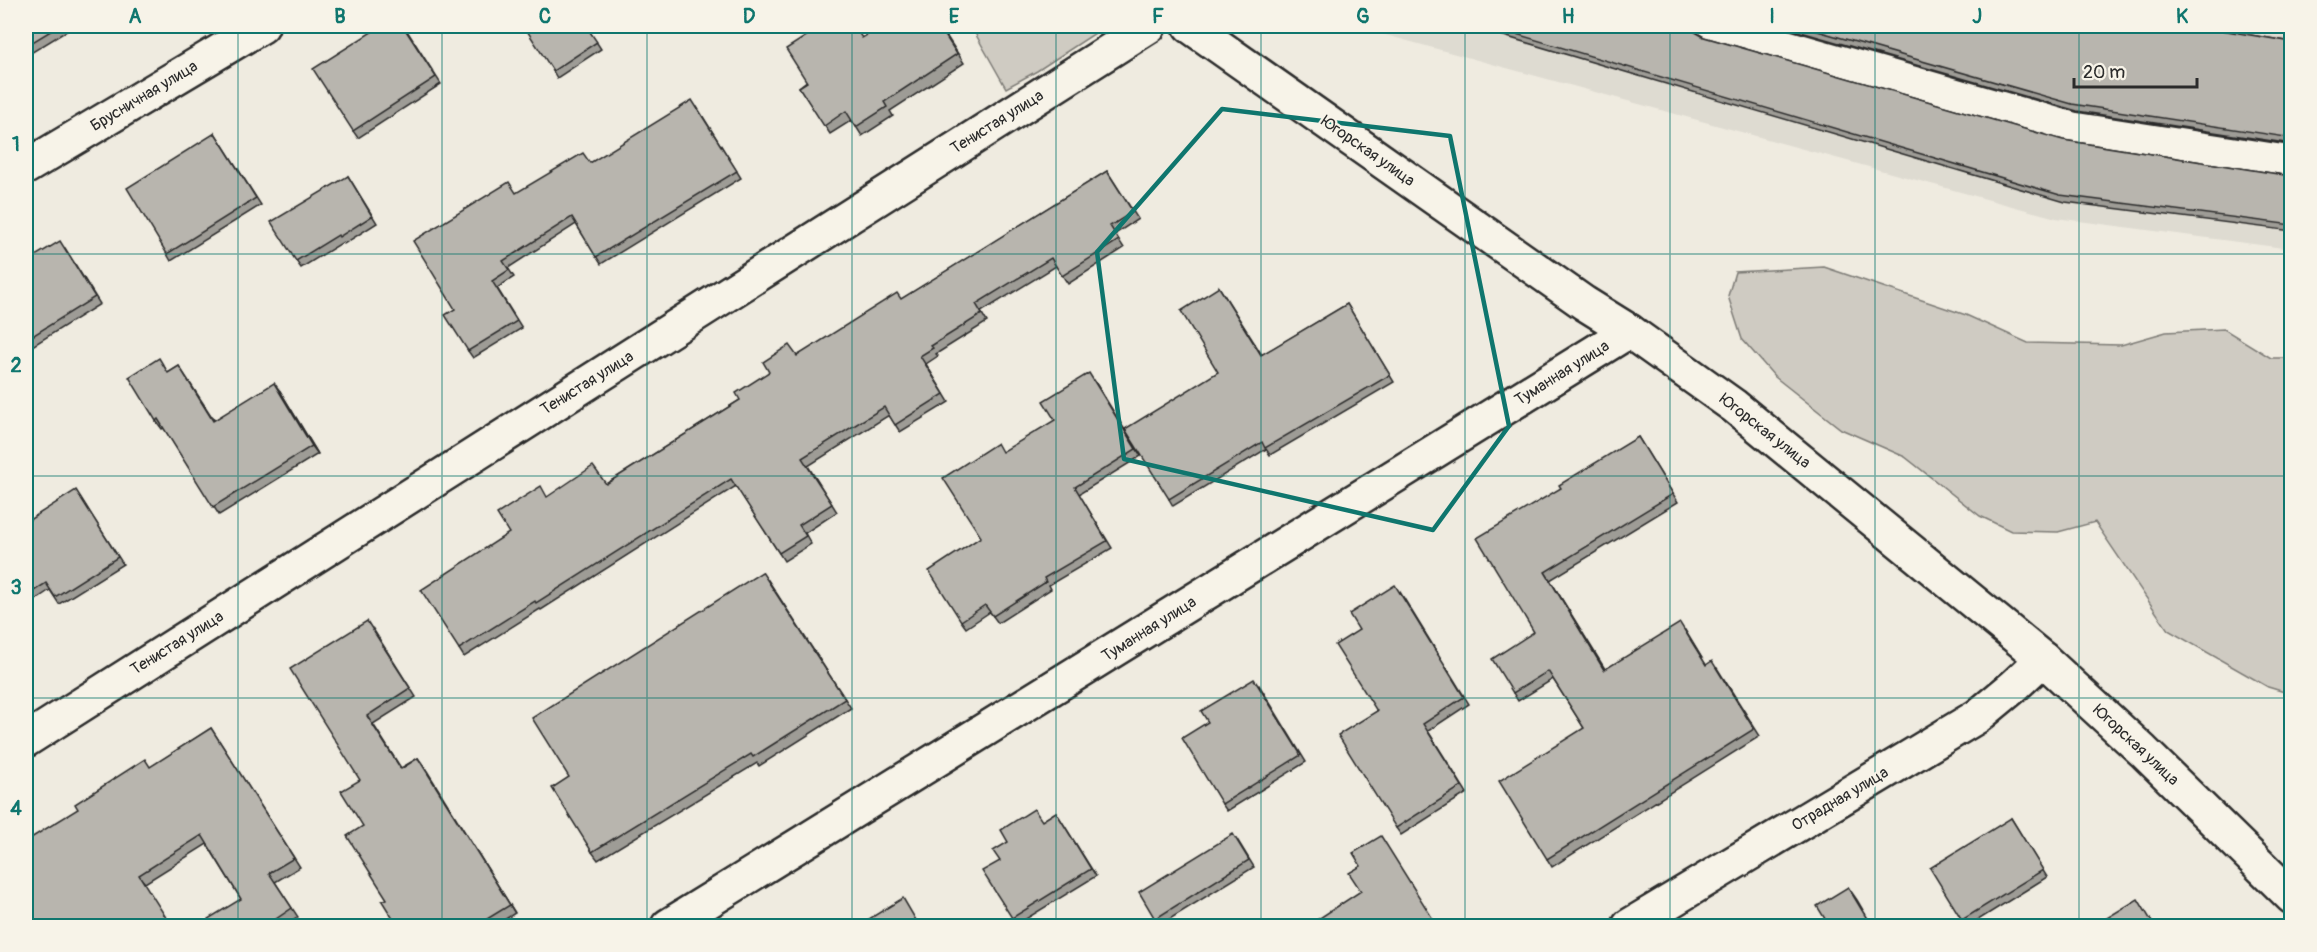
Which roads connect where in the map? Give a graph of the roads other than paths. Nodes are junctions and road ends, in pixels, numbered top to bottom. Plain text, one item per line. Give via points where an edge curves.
1 (262, 26) edge
2 (1149, 26) edge
3 (1714, 26) edge
4 (1209, 31) edge
5 (2292, 163) edge
6 (26, 167) edge
7 (1629, 331) junction
8 (2043, 659) junction
9 (26, 740) edge
10 (2292, 897) edge
11 (668, 927) edge
12 (1629, 927) edge

1 - 6 street, Брусничная улица
2 - 9 street, Тенистая улица
3 - 5 street via 2073,129
4 - 7 street, Югорская улица via 1584,303
7 - 8 street, Югорская улица via 1734,406
7 - 11 street, Туманная улица
8 - 10 street, Югорская улица
8 - 12 street, Отрадная улица via 1978,716

